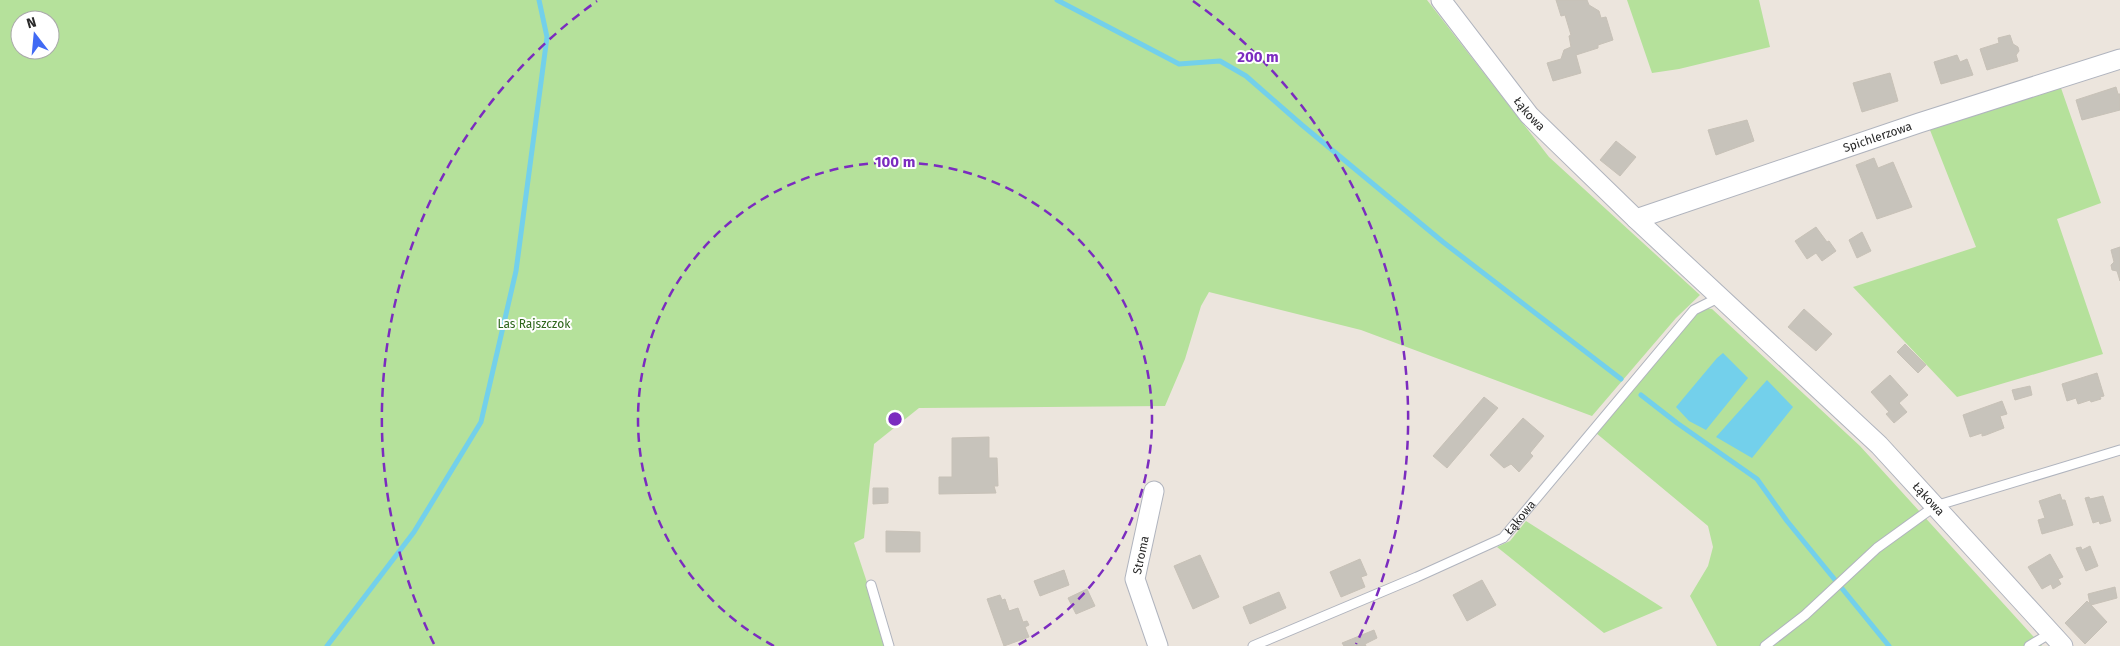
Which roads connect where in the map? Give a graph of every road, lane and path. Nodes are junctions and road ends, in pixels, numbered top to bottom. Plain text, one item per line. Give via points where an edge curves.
1 (1441, 0) edge
2 (2120, 60) edge
3 (1636, 219) junction
4 (1720, 297) junction
5 (2120, 450) edge
6 (1154, 491) dead end
7 (1936, 506) junction
8 (871, 585) dead end
9 (2057, 639) edge
10 (889, 646) edge
11 (1158, 646) edge
12 (1253, 646) edge
13 (1765, 646) edge
14 (2029, 646) edge

1 - 3 street, Łąkowa via 1529,115
2 - 3 street, Spichlerzowa via 1919,122
3 - 4 street, Łąkowa
4 - 7 street, Łąkowa via 1879,444
4 - 12 lane, Łąkowa via 1694,310 1503,538 1417,578
5 - 7 lane
6 - 11 street, Stroma via 1135,579
7 - 9 street, Łąkowa
7 - 13 lane via 1877,548 1805,615
8 - 10 lane
9 - 14 lane

